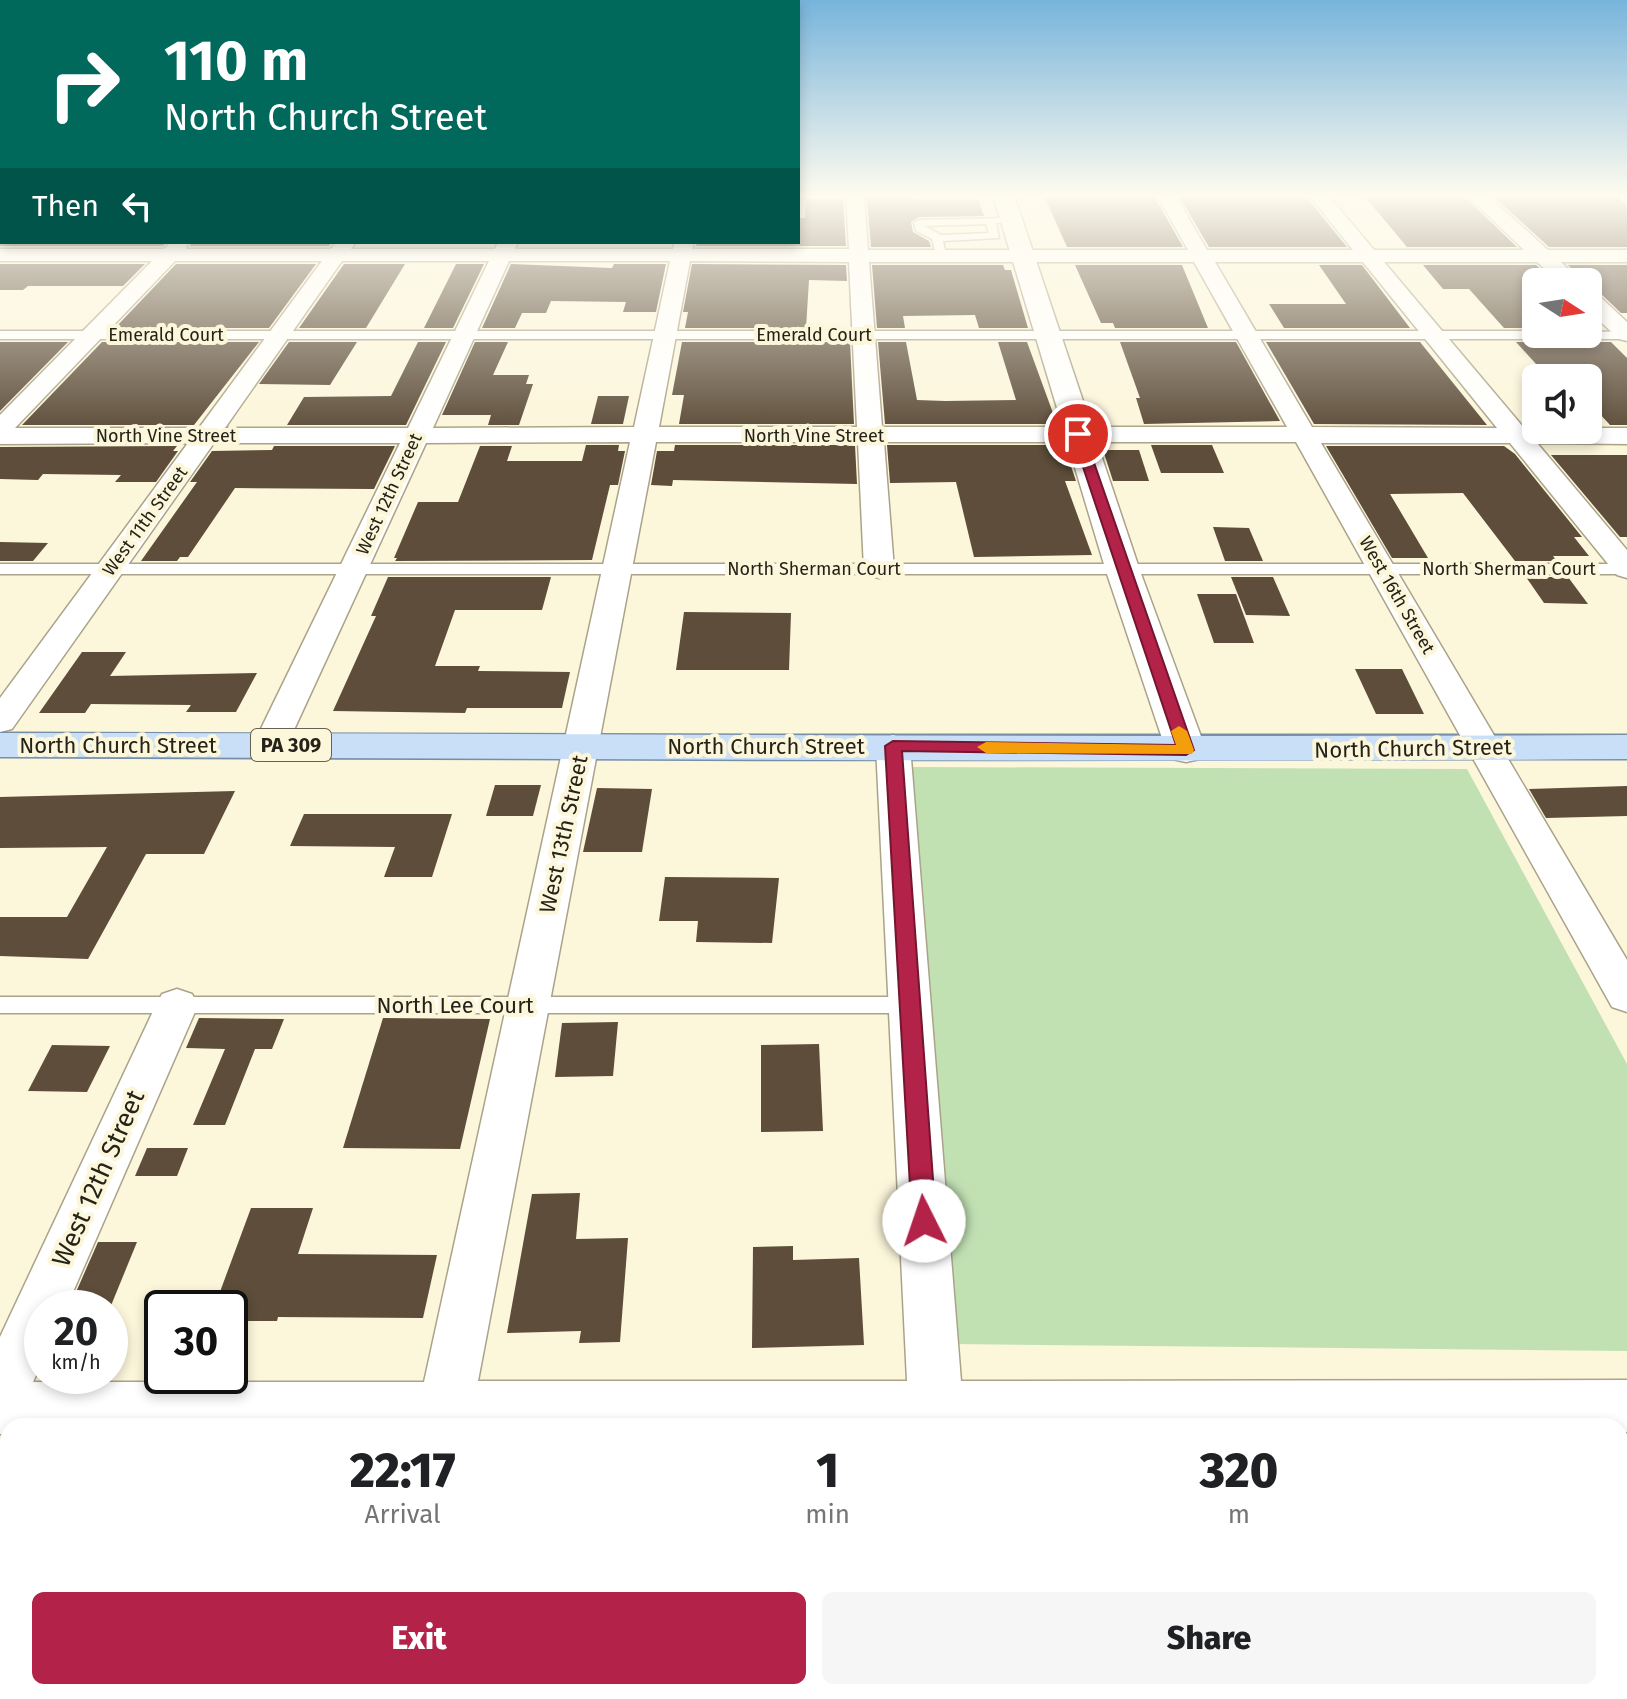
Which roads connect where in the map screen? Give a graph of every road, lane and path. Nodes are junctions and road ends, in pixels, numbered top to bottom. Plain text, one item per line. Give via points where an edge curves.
1 (151, 274) edge
2 (323, 274) edge
3 (493, 274) edge
4 (677, 274) edge
5 (860, 274) edge
6 (1027, 274) edge
7 (1212, 274) edge
8 (1384, 274) edge
9 (1602, 311) edge
10 (1627, 334) edge
11 (0, 335) edge
12 (91, 335) junction
13 (279, 335) junction
14 (464, 335) junction
15 (665, 335) junction
16 (864, 335) junction
17 (1046, 335) junction
18 (1247, 335) junction
19 (1434, 335) junction
20 (0, 429) edge
21 (1078, 434) junction
22 (0, 436) edge
23 (206, 436) junction
24 (416, 436) junction
25 (644, 436) junction
26 (870, 436) junction
27 (1305, 436) junction
28 (1517, 436) junction
29 (1627, 436) edge
30 (353, 568) junction
31 (0, 569) edge
32 (111, 569) junction
33 (617, 569) junction
34 (879, 569) junction
35 (1381, 569) junction
36 (1627, 569) edge
37 (1123, 571) junction
38 (0, 722) edge
39 (0, 745) edge
40 (270, 745) junction
41 (581, 746) junction
42 (893, 746) junction
43 (1484, 747) junction
44 (1627, 747) edge
45 (1186, 750) junction
46 (1627, 996) edge
47 (0, 1005) edge
48 (177, 1005) junction
49 (528, 1005) junction
50 (910, 1005) junction
51 (0, 1396) edge
52 (1627, 1406) edge
53 (0, 1408) edge
54 (1387, 1416) edge
55 (444, 1417) edge
56 (937, 1417) edge

1 - 12 street
2 - 13 street, West 11th Street
3 - 14 street, West 12th Street
4 - 15 street, West 13th Street
5 - 16 street
6 - 17 main road
7 - 18 street, West 16th Street
8 - 19 street
9 - 10 street
10 - 19 lane, Emerald Court
11 - 12 lane, Emerald Court
12 - 13 lane, Emerald Court
12 - 20 street
13 - 14 lane, Emerald Court
13 - 23 street, West 11th Street
14 - 15 lane, Emerald Court
14 - 24 street, West 12th Street
15 - 16 lane, Emerald Court
15 - 25 street, West 13th Street
16 - 17 lane, Emerald Court
16 - 26 street
17 - 18 lane, Emerald Court
17 - 21 main road
18 - 19 lane, Emerald Court
18 - 27 street, West 16th Street
19 - 28 street
21 - 26 street, North Vine Street
21 - 27 street, North Vine Street
21 - 37 main road
22 - 23 street, North Vine Street
23 - 24 street, North Vine Street
23 - 32 street, West 11th Street
24 - 25 street, North Vine Street
24 - 30 street, West 12th Street
25 - 26 street, North Vine Street
25 - 33 street, West 13th Street
26 - 34 street
27 - 28 street, North Vine Street
27 - 35 street, West 16th Street
28 - 29 street, North Vine Street
28 - 36 street
30 - 32 lane, North Sherman Court
30 - 33 lane, North Sherman Court
30 - 40 street, West 12th Street
31 - 32 lane, North Sherman Court
32 - 38 street, West 11th Street
33 - 34 lane, North Sherman Court
33 - 41 street, West 13th Street
34 - 37 lane, North Sherman Court
35 - 36 lane, North Sherman Court
35 - 37 lane, North Sherman Court
35 - 43 street, West 16th Street
37 - 45 main road
39 - 40 main road, North Church Street / PA 309
40 - 41 main road, North Church Street / PA 309
41 - 42 main road, North Church Street / PA 309
41 - 49 street, West 13th Street
42 - 45 main road, North Church Street / PA 309
42 - 50 street
43 - 44 main road, North Church Street / PA 309
43 - 45 main road, North Church Street / PA 309
43 - 46 street, West 16th Street
47 - 48 lane, North Lee Court
48 - 49 lane, North Lee Court
48 - 51 street, West 12th Street
49 - 50 lane, North Lee Court
49 - 55 street, West 13th Street
50 - 56 street
52 - 54 street
53 - 55 street
54 - 56 street
55 - 56 street

